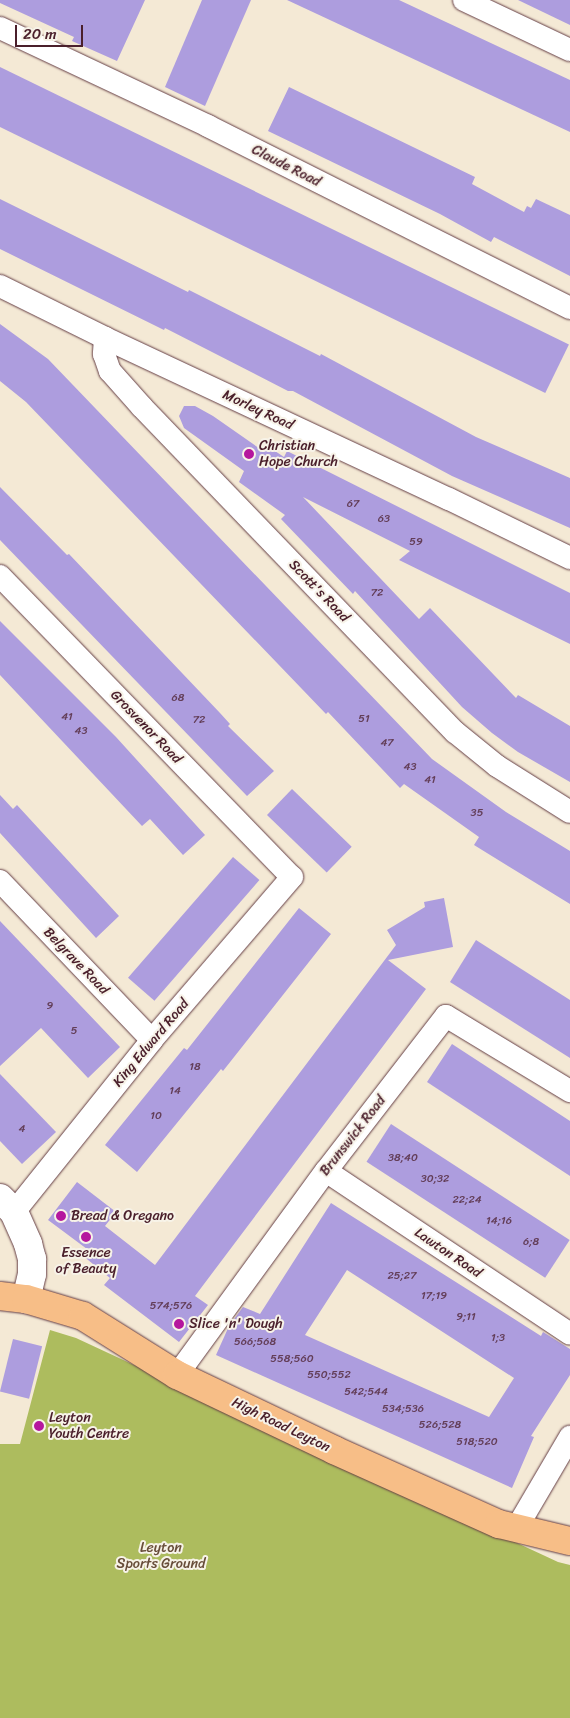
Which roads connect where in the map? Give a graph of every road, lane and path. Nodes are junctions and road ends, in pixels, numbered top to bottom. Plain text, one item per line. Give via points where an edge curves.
1 (464, 0) edge
2 (0, 28) edge
3 (570, 50) edge
4 (0, 286) edge
5 (570, 308) edge
6 (105, 338) junction
7 (570, 558) edge
8 (0, 576) edge
9 (570, 812) edge
10 (292, 877) joint
11 (0, 881) edge
12 (152, 1040) junction
13 (570, 1091) edge
14 (326, 1171) junction
15 (7, 1205) edge
16 (0, 1296) edge
17 (26, 1299) junction
18 (570, 1334) edge
19 (177, 1375) junction
20 (570, 1437) edge
21 (516, 1529) junction
22 (570, 1541) edge

1 - 3 street
2 - 5 street, Claude Road via 208,126
4 - 6 street, Morley Road
6 - 7 street, Morley Road
6 - 9 street, Scott's Road via 104,354 110,371 455,732 497,766
8 - 10 street, Grosvenor Road
10 - 12 street, King Edward Road
11 - 12 street, Belgrave Road
12 - 15 street, King Edward Road
13 - 14 street, Brunswick Road via 446,1016
14 - 18 street, Lawton Road
14 - 19 street, Brunswick Road
15 - 17 street via 32,1259
16 - 17 main road, High Road Leyton
17 - 19 main road, High Road Leyton via 83,1316
19 - 21 main road, High Road Leyton via 352,1458 498,1524
20 - 21 street
21 - 22 main road, High Road Leyton

